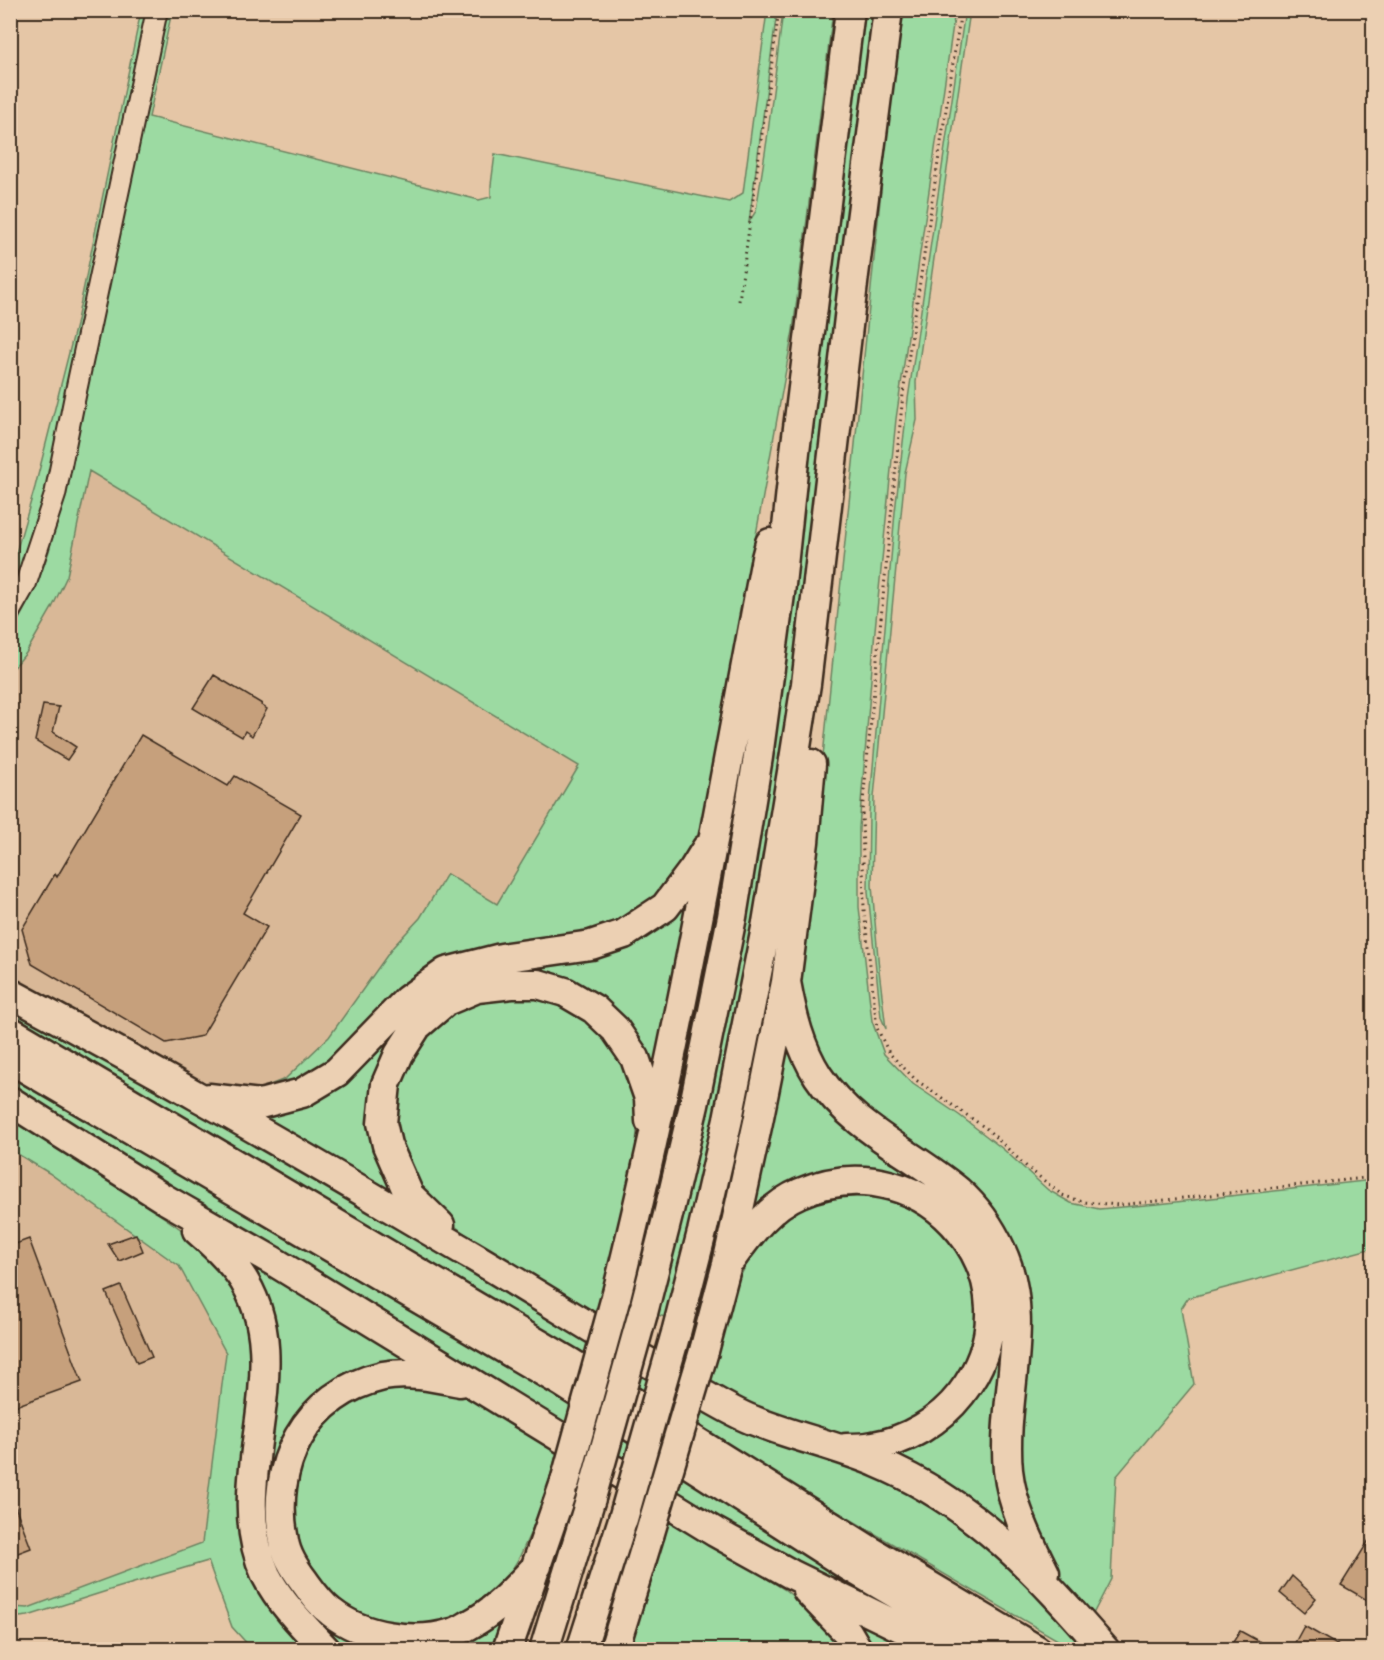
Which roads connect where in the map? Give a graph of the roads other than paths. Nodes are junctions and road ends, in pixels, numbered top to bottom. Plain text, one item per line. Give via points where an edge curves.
1 (157, 10) edge
2 (850, 10) edge
3 (888, 10) edge
4 (795, 452) junction
5 (10, 611) edge
6 (806, 684) junction
7 (714, 837) junction
8 (786, 982) junction
9 (10, 993) edge
10 (10, 1031) edge
11 (10, 1059) edge
12 (199, 1097) junction
13 (10, 1101) edge
14 (650, 1148) junction
15 (163, 1198) junction
16 (472, 1256) junction
17 (727, 1264) junction
18 (474, 1384) junction
19 (840, 1448) junction
20 (537, 1566) junction
21 (791, 1574) junction
22 (1053, 1591) junction
23 (326, 1650) edge
24 (507, 1650) edge
25 (544, 1650) edge
26 (581, 1650) edge
27 (614, 1650) edge
28 (858, 1650) edge
29 (946, 1650) edge
30 (992, 1650) edge
31 (1037, 1650) edge
32 (1105, 1650) edge

1 - 5 street via 55,495 26,584
2 - 4 highway
3 - 6 highway
4 - 7 highway via 766,558
4 - 25 highway, bridge via 758,757 732,917 694,1105 643,1313
6 - 8 highway via 814,735
6 - 26 highway, bridge via 767,923 702,1232 623,1519
7 - 12 highway via 665,907 624,934 591,945 501,958 446,972 407,1000 337,1072 302,1094 260,1104
7 - 14 highway
8 - 17 highway
8 - 22 highway via 803,1049 818,1077 840,1104 973,1206 1001,1251 1016,1306 1008,1471 1029,1541
9 - 12 highway
10 - 31 highway via 571,1363
11 - 30 highway via 562,1383 850,1567
12 - 16 highway
13 - 15 highway
14 - 16 highway via 649,1098 635,1058 615,1029 594,1010 565,992 538,984 477,988 446,1001 417,1026 399,1054 386,1084 382,1123 387,1145 409,1195
14 - 20 highway, bridge via 616,1297 565,1482
15 - 18 highway
15 - 23 highway via 221,1252 254,1300 264,1376 253,1466 253,1529 267,1575 284,1602
16 - 19 highway via 704,1395 752,1420
17 - 19 highway via 778,1206 798,1194 841,1182 888,1185 921,1198 946,1215 972,1248 990,1304 986,1347 968,1385 955,1402 919,1430 873,1446
17 - 27 highway, bridge
18 - 20 highway via 419,1376 384,1376 356,1385 315,1413 287,1461 280,1508 284,1542 295,1568 331,1612 376,1634 399,1638 454,1633 481,1619
18 - 21 highway
19 - 22 highway via 911,1478 951,1503 1007,1546
20 - 24 highway
21 - 28 highway via 848,1633
21 - 29 highway
22 - 32 highway

